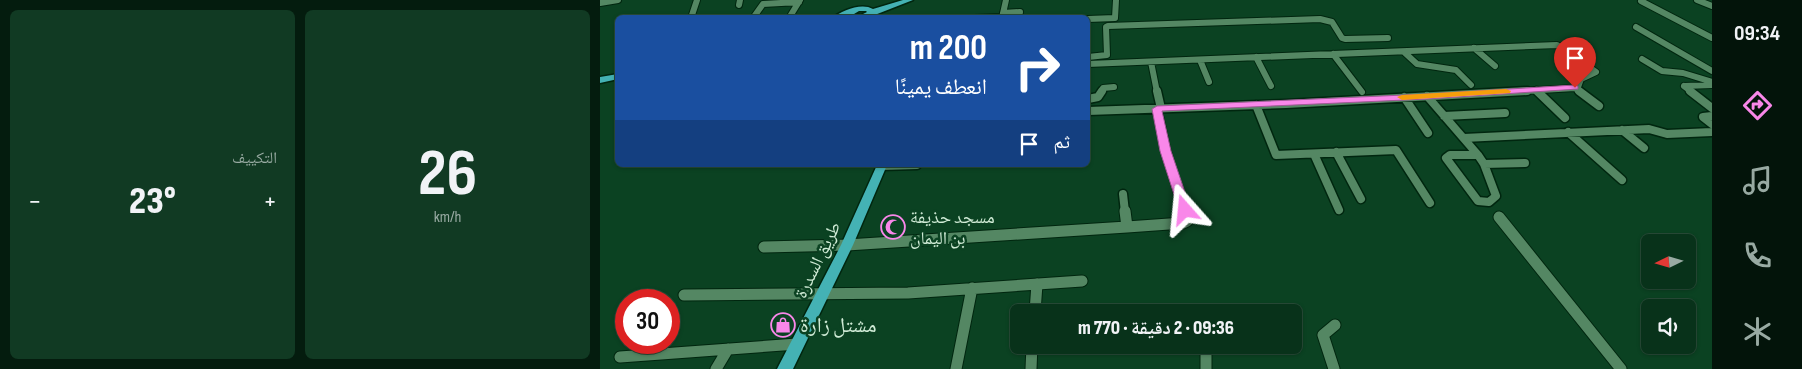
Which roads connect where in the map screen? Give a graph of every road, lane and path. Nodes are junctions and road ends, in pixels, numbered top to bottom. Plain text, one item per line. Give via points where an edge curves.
1 (618, 0) edge
2 (696, 0) edge
3 (900, 0) edge
4 (910, 0) edge
5 (1006, 0) edge
6 (1116, 0) edge
7 (1698, 0) edge
8 (800, 1) edge
9 (1641, 1) edge
10 (600, 3) edge
11 (1712, 6) edge
12 (881, 7) junction
13 (863, 9) junction
14 (1020, 12) dead end
15 (873, 14) edge
16 (692, 15) edge
17 (754, 15) edge
18 (791, 15) edge
19 (856, 15) edge
20 (1002, 15) edge
21 (1006, 15) edge
22 (1090, 19) edge
23 (1636, 27) dead end
24 (1388, 38) dead end
25 (1712, 38) edge
26 (1474, 48) junction
27 (1404, 52) junction
28 (1333, 54) junction
29 (1090, 57) edge
30 (1256, 57) junction
31 (1642, 59) dead end
32 (1200, 60) junction
33 (1151, 62) junction
34 (1090, 64) edge
35 (1495, 66) dead end
36 (1712, 71) edge
37 (615, 77) edge
38 (615, 80) edge
39 (600, 82) edge
40 (1209, 82) dead end
41 (1472, 85) dead end
42 (1711, 85) edge
43 (1271, 86) dead end
44 (1114, 87) dead end
45 (1575, 88) junction
46 (1536, 90) junction
47 (1362, 92) dead end
48 (1427, 96) junction
49 (1404, 97) junction
50 (1090, 99) edge
51 (1256, 105) junction
52 (1158, 106) junction
53 (1599, 106) dead end
54 (1712, 108) edge
55 (1090, 111) edge
56 (1505, 113) dead end
57 (1444, 116) junction
58 (1712, 116) edge
59 (1565, 118) dead end
60 (1712, 124) edge
61 (1622, 130) junction
62 (1428, 132) dead end
63 (1568, 132) junction
64 (1712, 132) edge
65 (1464, 138) junction
66 (1644, 148) dead end
67 (1336, 152) junction
68 (1314, 154) junction
69 (1478, 155) junction
70 (1525, 163) dead end
71 (1484, 164) junction
72 (881, 167) edge
73 (1622, 180) dead end
74 (1123, 194) dead end
75 (1361, 199) dead end
76 (1430, 203) dead end
77 (1339, 210) dead end
78 (1499, 217) dead end
79 (1127, 227) junction
80 (848, 245) junction
81 (764, 247) dead end
82 (1082, 281) dead end
83 (1037, 284) junction
84 (972, 288) junction
85 (824, 294) junction
86 (684, 295) dead end
87 (1036, 304) edge
88 (1335, 325) dead end
89 (797, 344) junction
90 (728, 349) junction
91 (1032, 354) edge
92 (1206, 354) edge
93 (620, 357) dead end
94 (716, 369) edge
95 (785, 369) edge
96 (956, 369) edge
97 (1031, 369) edge
98 (1206, 369) edge
99 (1334, 369) edge
100 (1621, 369) edge

1 - 10 street
2 - 16 street
3 - 12 main road
4 - 12 main road
5 - 20 street
6 - 22 street via 1115,18
7 - 11 street
8 - 17 street via 763,4
8 - 18 street
9 - 25 street
12 - 13 main road
12 - 15 main road
13 - 15 main road via 870,9
13 - 19 main road
14 - 21 street
23 - 36 street
24 - 29 street via 1345,39 1332,22 1320,19 1108,26 1107,55
26 - 27 street
26 - 35 street
26 - 45 street via 1560,46 1596,72 1582,79
27 - 28 street
27 - 41 street via 1415,63 1456,70
28 - 30 street
28 - 47 street
30 - 32 street
30 - 43 street
31 - 42 street via 1664,72 1683,73
32 - 33 street
32 - 40 street
33 - 34 street
33 - 52 street
37 - 39 main road
38 - 39 main road
42 - 54 street via 1684,87
44 - 50 street via 1103,88 1098,97
45 - 46 street
45 - 53 street
46 - 48 street
46 - 59 street
48 - 49 street
48 - 57 street
49 - 51 street
49 - 62 street
51 - 52 street
51 - 68 street via 1274,154
52 - 55 street
52 - 79 street via 1166,151 1187,221
56 - 57 street
57 - 65 street
58 - 60 street via 1703,117
61 - 63 street
61 - 64 street via 1649,129 1667,134
61 - 66 street
63 - 65 street
63 - 73 street
65 - 69 street
67 - 68 street
67 - 75 street
67 - 76 street via 1398,151
68 - 77 street
69 - 71 street
69 - 71 street via 1450,155 1446,158 1478,201 1489,202 1496,196
70 - 71 street
72 - 80 main road, طريق السدرة
74 - 79 street
78 - 100 street
79 - 80 street
80 - 81 street
80 - 85 main road, طريق السدرة
82 - 83 street
83 - 84 street
83 - 87 street
84 - 85 street
84 - 96 street
85 - 86 street
85 - 89 main road, طريق السدرة
88 - 99 street via 1322,335
89 - 90 street
89 - 95 main road, طريق السدرة
90 - 93 street
90 - 94 street
91 - 97 street
92 - 98 street

